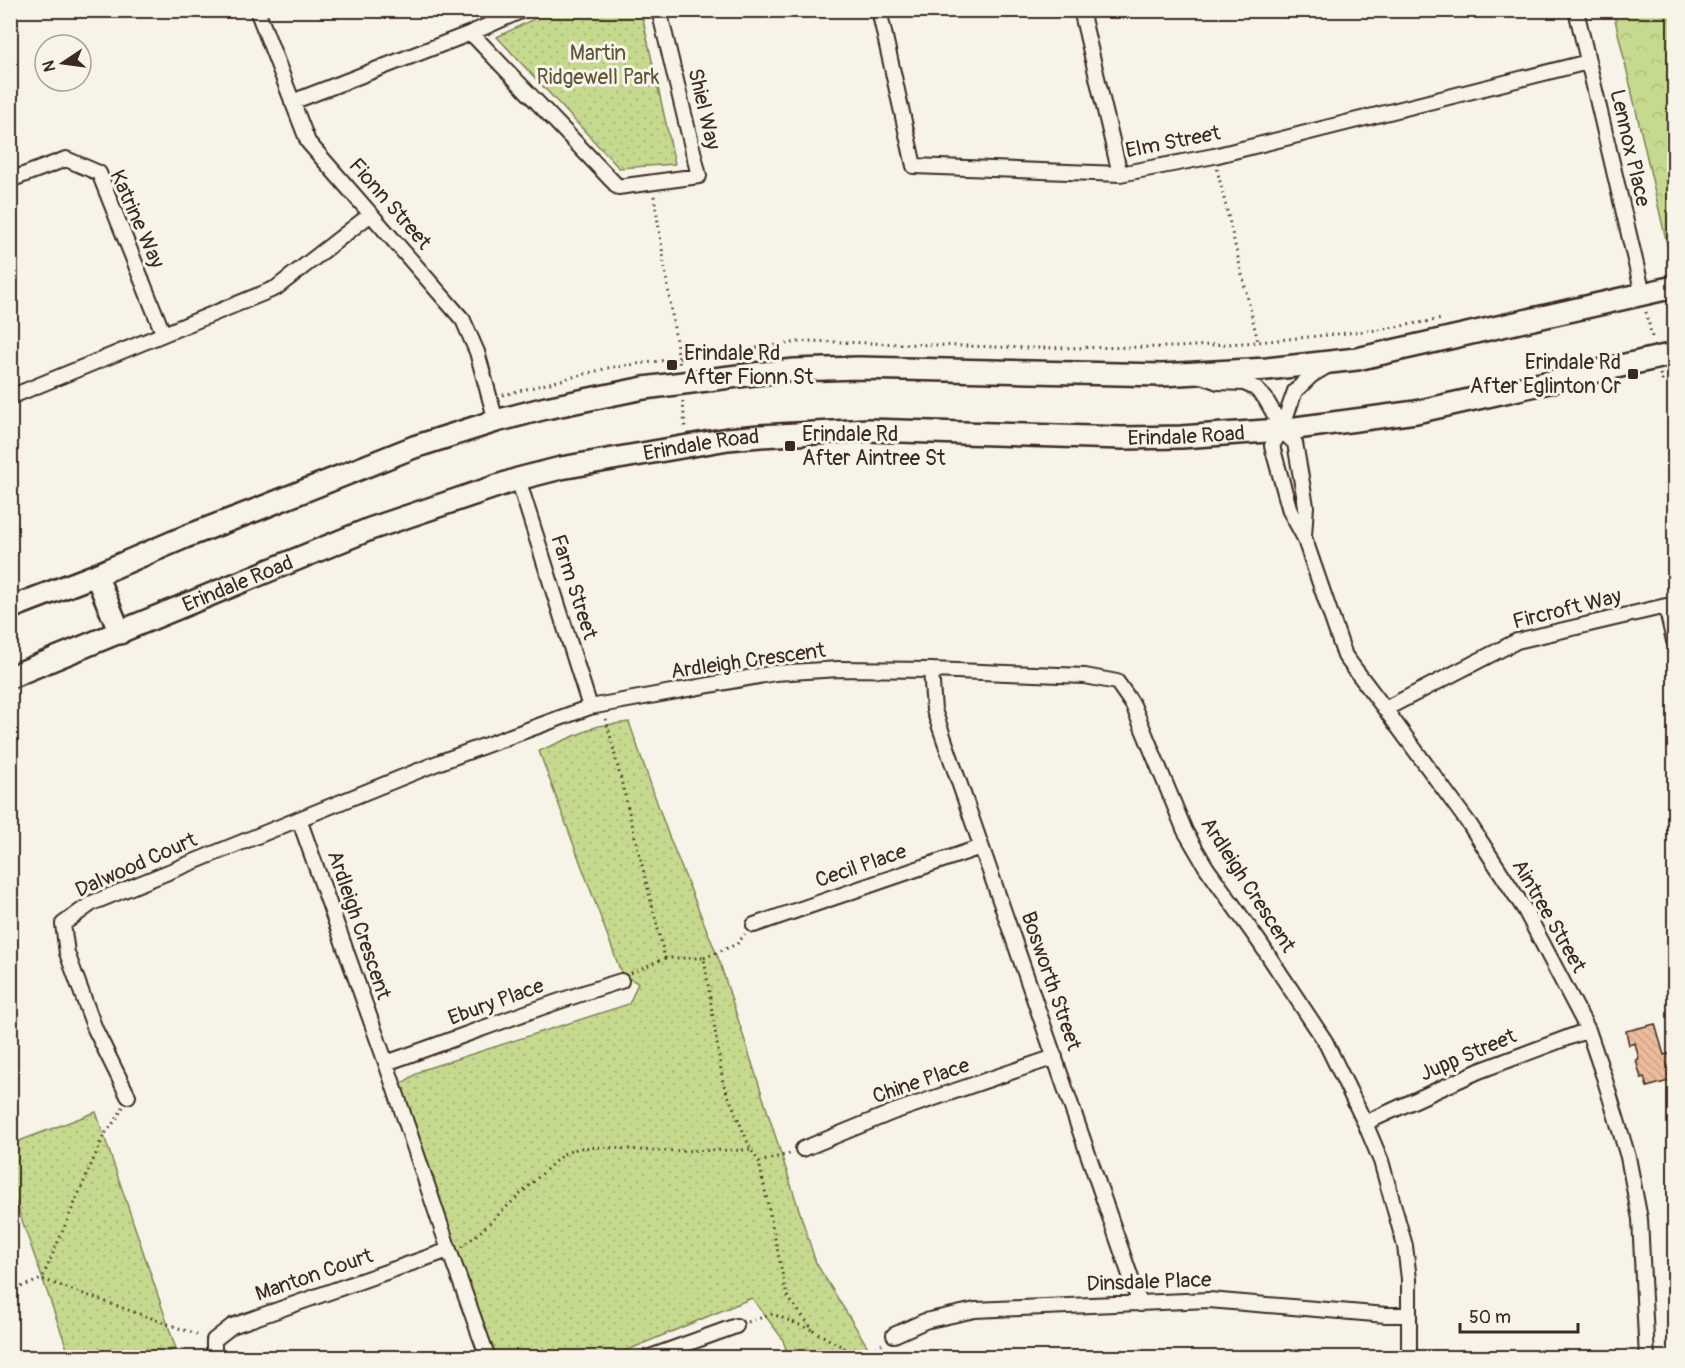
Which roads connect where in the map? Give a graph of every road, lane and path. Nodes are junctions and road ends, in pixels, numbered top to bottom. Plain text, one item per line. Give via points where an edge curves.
1 (257, 10) edge
2 (523, 10) edge
3 (659, 10) edge
4 (879, 10) edge
5 (1081, 10) edge
6 (1576, 10) edge
7 (471, 33) junction
8 (1588, 62) junction
9 (292, 102) junction
10 (1214, 156) junction
11 (1120, 174) junction
12 (10, 180) edge
13 (652, 182) junction
14 (371, 214) junction
15 (1674, 287) edge
16 (1642, 294) junction
17 (1444, 319) dead end
18 (163, 333) junction
19 (1258, 342) junction
20 (1674, 354) edge
21 (679, 357) junction
22 (1334, 362) junction
23 (1194, 373) junction
24 (681, 383) junction
25 (10, 397) edge
26 (489, 399) junction
27 (496, 421) junction
28 (1281, 430) junction
29 (687, 446) junction
30 (518, 479) junction
31 (1304, 537) junction
32 (96, 575) junction
33 (10, 608) edge
34 (120, 633) junction
35 (1674, 641) edge
36 (931, 670) junction
37 (10, 676) edge
38 (596, 706) junction
39 (1385, 709) junction
40 (299, 819) junction
41 (981, 847) junction
42 (754, 925) joint
43 (665, 958) junction
44 (704, 958) junction
45 (621, 981) joint
46 (1588, 1030) junction
47 (1055, 1057) junction
48 (386, 1064) junction
49 (128, 1096) joint
50 (1365, 1123) junction
51 (803, 1149) joint
52 (751, 1150) junction
53 (759, 1162) junction
54 (449, 1250) junction
55 (42, 1279) junction
56 (10, 1291) edge
57 (1140, 1304) junction
58 (1409, 1315) junction
59 (736, 1326) joint
60 (814, 1331) junction
61 (894, 1335) joint
62 (214, 1340) junction
63 (854, 1355) edge
64 (214, 1358) edge
65 (488, 1358) edge
66 (647, 1358) edge
67 (1409, 1358) edge
68 (1647, 1358) edge

1 - 9 street, Fionn Street
2 - 7 street
3 - 13 street, Shiel Way via 699,176
4 - 11 street, Elm Street via 914,166
5 - 11 street
6 - 8 street, Lennox Place
7 - 9 street
7 - 13 street, Shiel Way via 618,187
8 - 10 street, Elm Street
8 - 16 street, Lennox Place
9 - 14 street, Fionn Street via 308,142
10 - 11 street, Elm Street
10 - 19 path
12 - 18 street, Katrine Way via 66,159 99,173
13 - 21 path
14 - 18 street via 276,288
14 - 26 street, Fionn Street via 463,320 477,352
15 - 16 main road
16 - 22 main road
17 - 19 path
18 - 25 street
19 - 21 path via 1029,348 807,341
20 - 28 main road, Erindale Road via 1416,412
21 - 24 path
21 - 26 path via 608,368
22 - 23 main road
22 - 28 street, Aintree Street via 1295,391
23 - 24 main road via 858,368 775,372
23 - 28 street, Aintree Street via 1218,382 1244,383 1255,388 1265,398
24 - 27 main road
24 - 29 path
26 - 27 street, Fionn Street
27 - 32 main road via 414,447
28 - 29 main road, Erindale Road via 1123,438 869,430 760,436
28 - 31 street, Aintree Street via 1295,443 1306,507
28 - 31 street, Aintree Street via 1272,446 1290,511
29 - 30 main road, Erindale Road
30 - 34 main road, Erindale Road via 370,529
30 - 38 street, Farm Street
31 - 39 street, Aintree Street via 1345,656
32 - 33 main road
32 - 34 main road
34 - 37 main road, Erindale Road
35 - 39 street, Fircroft Way via 1666,606 1540,635 1517,641
36 - 38 street, Ardleigh Crescent via 775,673
36 - 41 street, Bosworth Street via 934,710
36 - 50 street, Ardleigh Crescent via 1085,676 1117,682 1133,705 1185,831 1325,1041
38 - 40 street, Ardleigh Crescent via 440,762
38 - 43 path
39 - 46 street, Aintree Street via 1526,910
40 - 48 street, Ardleigh Crescent
40 - 49 street, Dalwood Court via 92,903 63,924 67,952 95,1029
41 - 42 street, Cecil Place
41 - 47 street, Bosworth Street
42 - 44 path via 737,944
43 - 44 path
43 - 45 path
44 - 52 path via 723,1083
45 - 48 street, Ebury Place
46 - 50 street, Jupp Street via 1479,1071
46 - 68 street, Aintree Street via 1628,1157 1640,1219
47 - 51 street, Chine Place via 893,1112
47 - 57 street, Bosworth Street
48 - 54 street, Ardleigh Crescent
49 - 55 path via 104,1135
50 - 58 street, Ardleigh Crescent via 1381,1161 1405,1246
51 - 53 path
52 - 53 path
52 - 54 path via 579,1148 563,1154 458,1250
53 - 60 path via 787,1296
54 - 62 street, Manton Court via 232,1326
54 - 65 street, Ardleigh Crescent
55 - 56 path
55 - 62 path
57 - 58 street, Dinsdale Place via 1209,1300
57 - 61 street, Dinsdale Place via 975,1310 925,1321
58 - 67 street, Ardleigh Crescent
59 - 60 path via 772,1314
59 - 66 street
60 - 63 path
61 - 63 path via 876,1348
62 - 64 street

